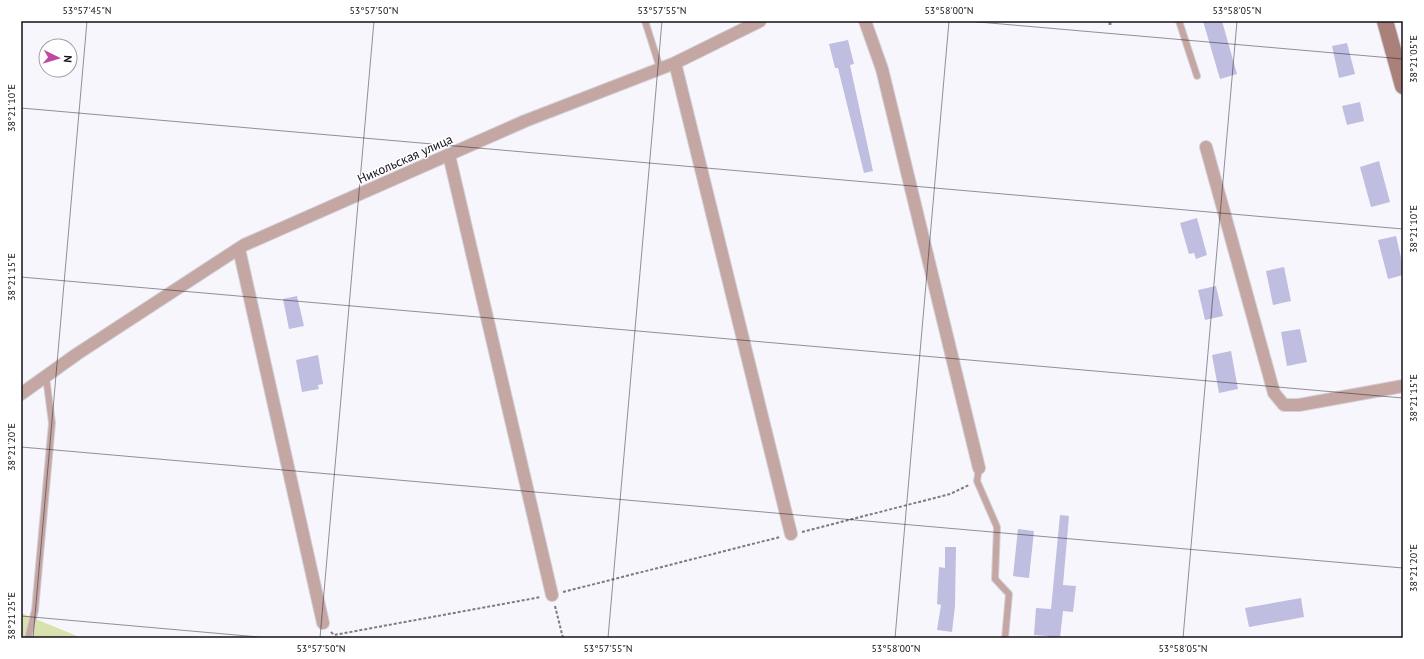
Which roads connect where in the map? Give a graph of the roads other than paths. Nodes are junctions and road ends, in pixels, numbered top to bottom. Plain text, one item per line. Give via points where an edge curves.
1 (645, 21) edge
2 (760, 21) edge
3 (865, 21) edge
4 (1179, 21) edge
5 (1385, 21) edge
6 (675, 63) junction
7 (660, 68) junction
8 (1197, 76) dead end
9 (1403, 86) edge
10 (1206, 147) dead end
11 (449, 155) junction
12 (239, 249) junction
13 (46, 377) junction
14 (1403, 386) edge
15 (21, 394) edge
16 (979, 468) joint
17 (791, 534) road end
18 (552, 594) road end
19 (323, 623) road end
20 (28, 638) edge
21 (1005, 638) edge

1 - 7 lane
2 - 6 street, Никольская улица
3 - 16 street via 882,69
4 - 8 lane
5 - 9 main road
6 - 7 street, Никольская улица
6 - 17 street
7 - 11 street, Никольская улица via 525,121
10 - 14 street via 1274,393 1284,405 1299,405
11 - 12 street, Никольская улица
11 - 18 street
12 - 13 street, Никольская улица via 77,354
12 - 19 street
13 - 15 street, Никольская улица
13 - 20 lane via 52,423 35,610
16 - 21 lane via 977,482 997,527 995,579 1009,594

